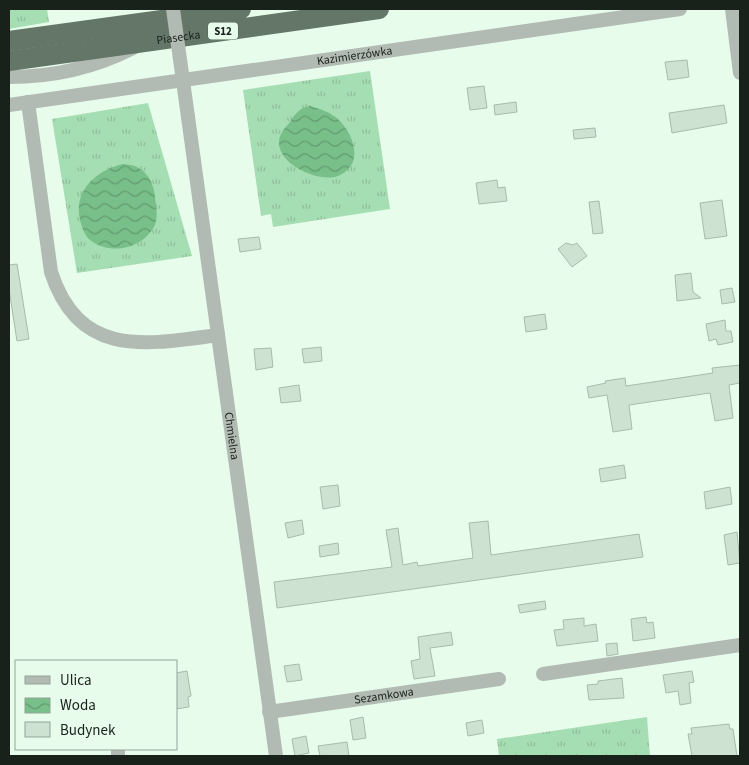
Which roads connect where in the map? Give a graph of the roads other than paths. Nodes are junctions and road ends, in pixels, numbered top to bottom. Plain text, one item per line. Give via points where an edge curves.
1 (190, 9) edge
2 (242, 9) edge
3 (379, 9) edge
4 (680, 9) edge
5 (732, 9) edge
6 (167, 14) edge
7 (9, 41) edge
8 (147, 42) junction
9 (9, 61) edge
10 (740, 73) edge
11 (9, 77) edge
12 (28, 102) junction
13 (9, 105) edge
14 (218, 335) junction
15 (740, 646) edge
16 (543, 674) dead end
17 (499, 679) dead end
18 (269, 712) junction
19 (276, 756) edge

1 - 6 street
2 - 6 highway, Piasecka / S12
3 - 8 highway, Piasecka / S12
4 - 12 street, Kazimierzówka
5 - 10 street
6 - 7 highway, Piasecka / S12
6 - 14 street, Chmielna, bridge via 188,117
8 - 9 highway, Piasecka / S12
8 - 11 street via 87,68
12 - 13 street, Kazimierzówka
12 - 14 street via 51,272 58,294 74,316 98,333 135,343
14 - 18 street, Chmielna
15 - 16 street
17 - 18 street, Sezamkowa
18 - 19 street, Chmielna

